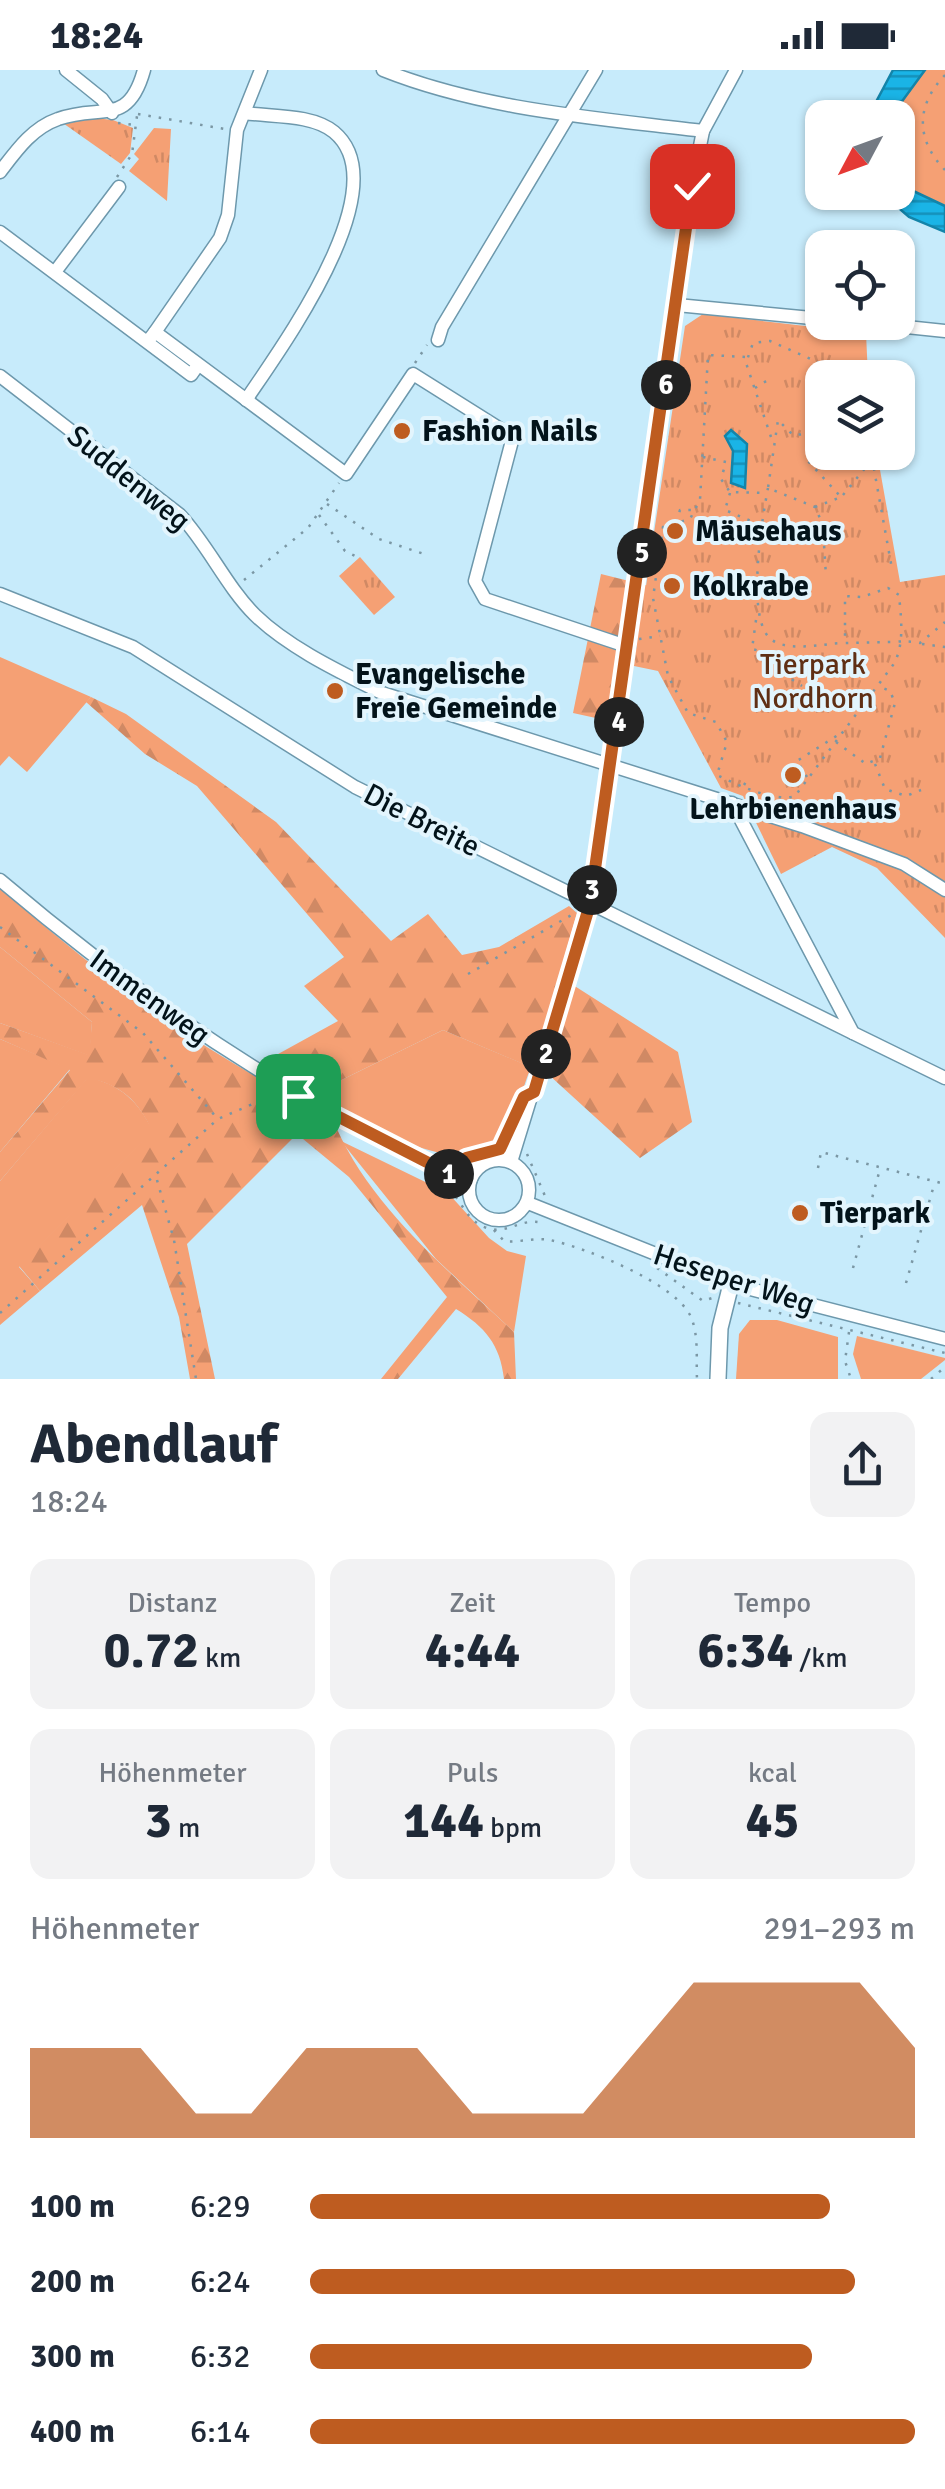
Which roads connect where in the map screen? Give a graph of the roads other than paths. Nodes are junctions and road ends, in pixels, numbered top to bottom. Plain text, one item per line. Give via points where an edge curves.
1 (66, 70) edge
2 (144, 70) edge
3 (261, 70) edge
4 (384, 70) edge
5 (596, 70) edge
6 (736, 70) edge
7 (112, 114) junction
8 (245, 114) junction
9 (572, 115) junction
10 (702, 130) junction
11 (0, 172) edge
12 (119, 187) road end
13 (0, 232) edge
14 (55, 272) junction
15 (677, 305) junction
16 (805, 317) edge
17 (915, 328) edge
18 (945, 331) edge
19 (152, 337) junction
20 (438, 340) road end
21 (0, 376) edge
22 (246, 400) junction
23 (0, 594) edge
24 (630, 642) junction
25 (613, 764) junction
26 (732, 804) junction
27 (0, 880) edge
28 (945, 890) edge
29 (590, 904) junction
30 (854, 1034) junction
31 (945, 1078) edge
32 (512, 1162) junction
33 (471, 1179) junction
34 (534, 1205) junction
35 (731, 1284) junction
36 (943, 1338) edge
37 (718, 1379) edge

1 - 7 street
2 - 7 street via 137,94
3 - 8 street
4 - 9 street
5 - 9 street
6 - 10 street
7 - 11 street via 55,120 19,147
8 - 19 street via 220,238
8 - 22 street via 333,131 348,149 354,186 315,298
9 - 10 street
9 - 20 street
10 - 15 street
12 - 14 street
13 - 14 street
14 - 19 street
15 - 16 street
15 - 24 street
17 - 18 street
19 - 22 street
21 - 25 street, Suddenweg via 180,515 256,615 344,674 382,693
22 - 24 street via 346,474 413,374 513,437 476,581 485,599
23 - 29 street, Die Breite via 133,646 355,787
24 - 25 street
25 - 26 street, Suddenweg
25 - 29 street
26 - 28 street, Suddenweg via 904,864
26 - 30 street
27 - 33 street, Immenweg via 193,1030 452,1182
29 - 30 street, Die Breite
29 - 32 street
30 - 31 street, Die Breite
32 - 33 street via 488,1162
32 - 34 street via 526,1174
33 - 34 street via 471,1201 494,1225
34 - 35 street, Heseper Weg
35 - 36 street, Heseper Weg
35 - 37 main road

